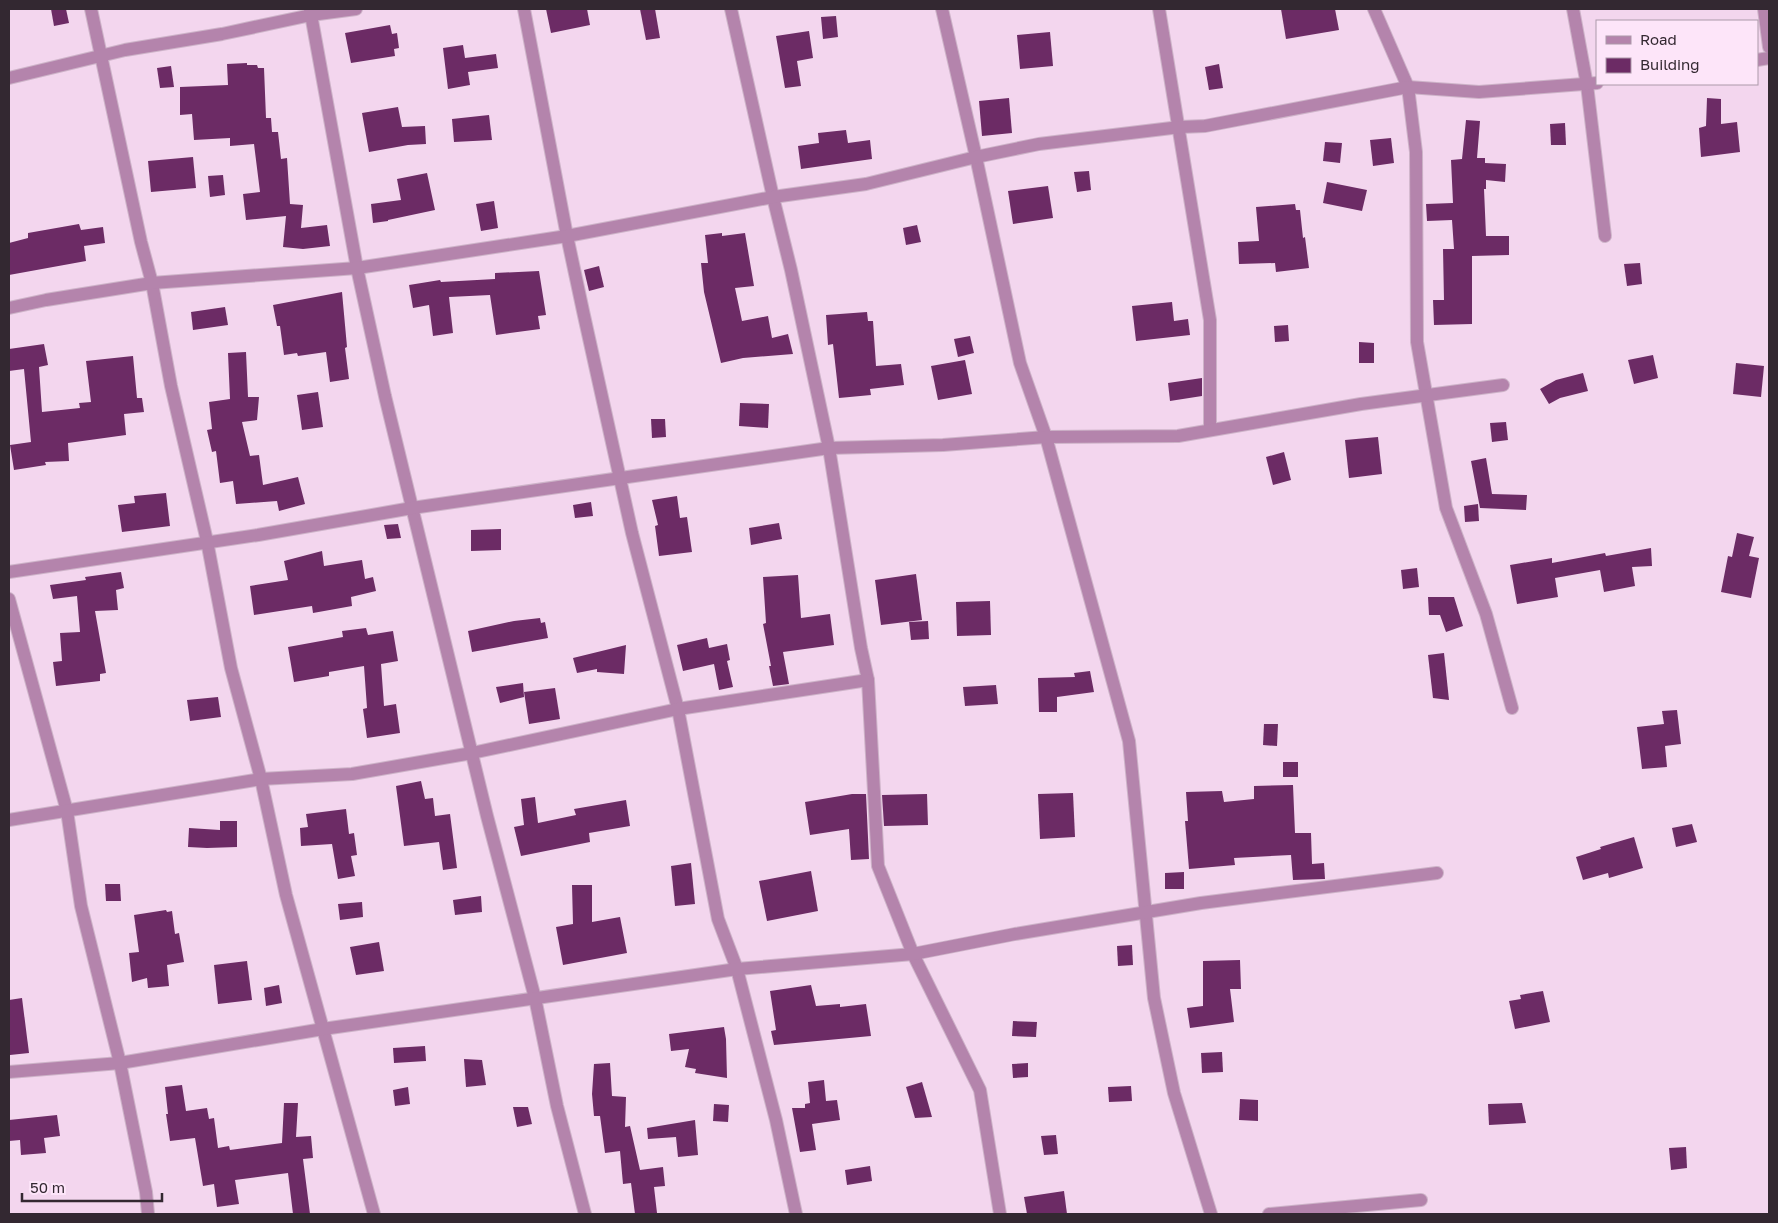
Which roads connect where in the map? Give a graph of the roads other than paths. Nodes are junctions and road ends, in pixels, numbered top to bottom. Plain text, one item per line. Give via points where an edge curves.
1 (92, 9) edge
2 (356, 9) edge
3 (524, 9) edge
4 (731, 9) edge
5 (942, 9) edge
6 (1159, 9) edge
7 (1374, 9) edge
8 (1573, 9) edge
9 (1764, 9) edge
10 (310, 12) edge
11 (1769, 47) edge
12 (102, 55) junction
13 (9, 78) edge
14 (1592, 84) edge
15 (1408, 87) junction
16 (1180, 127) junction
17 (976, 157) junction
18 (773, 197) junction
19 (567, 236) junction
20 (1605, 236) dead end
21 (357, 268) junction
22 (152, 283) junction
23 (9, 308) edge
24 (1503, 385) dead end
25 (1425, 395) junction
26 (1210, 430) junction
27 (1046, 437) junction
28 (829, 448) junction
29 (620, 479) junction
30 (412, 508) junction
31 (207, 541) junction
32 (9, 572) edge
33 (9, 599) edge
34 (868, 680) junction
35 (1512, 708) dead end
36 (678, 709) junction
37 (472, 753) junction
38 (261, 779) junction
39 (67, 811) junction
40 (9, 820) edge
41 (1438, 873) dead end
42 (1146, 912) junction
43 (913, 954) junction
44 (737, 969) junction
45 (535, 998) junction
46 (323, 1029) junction
47 (120, 1062) junction
48 (9, 1072) edge
49 (1422, 1200) dead end
50 (148, 1214) edge
51 (374, 1214) edge
52 (585, 1214) edge
53 (796, 1214) edge
54 (1000, 1214) edge
55 (1211, 1214) edge
56 (1269, 1214) edge

1 - 12 street
2 - 10 street
3 - 19 street
4 - 18 street
5 - 17 street
6 - 16 street
7 - 15 street
8 - 14 street
9 - 11 street
10 - 12 street via 222,34
10 - 21 street
12 - 13 street
12 - 22 street
14 - 15 street via 1479,92
14 - 20 street
15 - 16 street via 1205,126
15 - 25 street via 1416,152 1417,342
16 - 17 street via 1039,144
16 - 26 street via 1210,320
17 - 18 street via 866,184
17 - 27 street via 1020,363
18 - 19 street
18 - 28 street
19 - 21 street
19 - 29 street
21 - 22 street
21 - 30 street
22 - 23 street
22 - 31 street via 171,386
24 - 25 street
25 - 26 street
25 - 35 street via 1446,508 1486,614
26 - 27 street via 1178,436
27 - 28 street via 942,445
27 - 42 street via 1129,741
28 - 29 street
28 - 34 street
29 - 30 street
29 - 36 street
30 - 31 street
30 - 37 street
31 - 32 street
31 - 38 street via 231,668
33 - 39 street
34 - 36 street
34 - 43 street via 878,866
36 - 37 street
36 - 44 street via 718,919
37 - 38 street via 352,774
37 - 45 street
38 - 39 street
38 - 46 street via 286,895
39 - 40 street
39 - 47 street via 81,906
41 - 42 street
42 - 43 street
42 - 55 street via 1154,998 1174,1093
43 - 44 street
43 - 54 street via 980,1090
44 - 45 street
44 - 53 street via 776,1120
45 - 46 street
45 - 52 street via 557,1106
46 - 47 street
46 - 51 street
47 - 48 street
47 - 50 street
49 - 56 street

